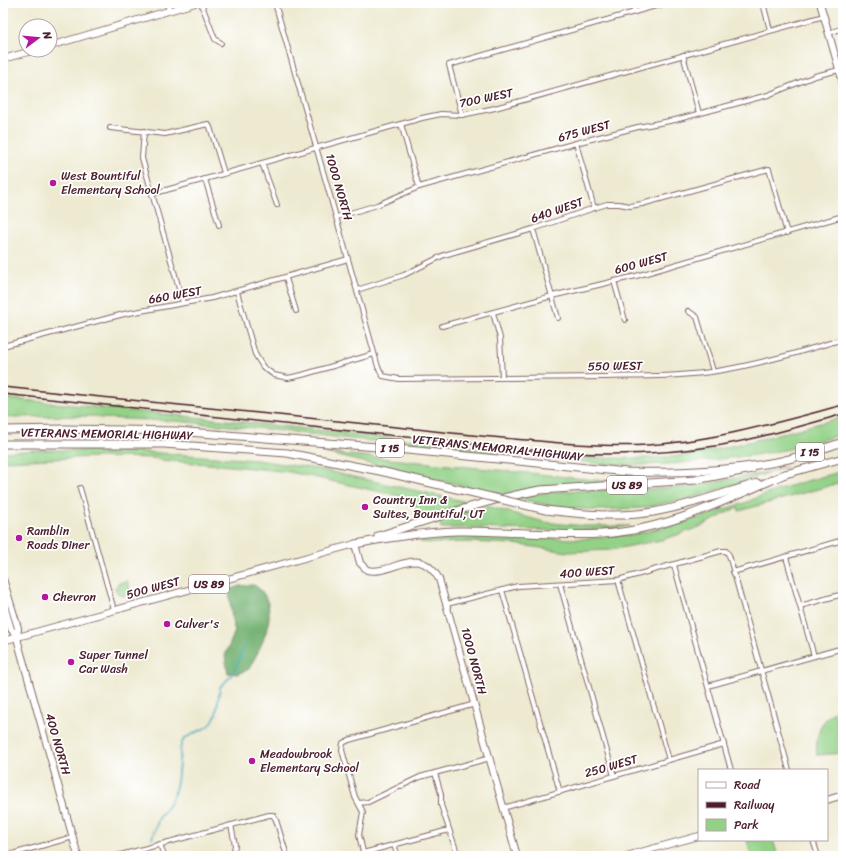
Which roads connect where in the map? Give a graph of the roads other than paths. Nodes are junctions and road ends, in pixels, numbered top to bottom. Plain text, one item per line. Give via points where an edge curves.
1 (167, 3) edge
2 (195, 3) edge
3 (201, 3) edge
4 (275, 3) edge
5 (632, 3) edge
6 (666, 3) edge
7 (762, 3) edge
8 (820, 3) edge
9 (169, 11) junction
10 (635, 12) junction
11 (824, 16) junction
12 (843, 28) edge
13 (770, 30) junction
14 (829, 33) junction
15 (221, 43) dead end
16 (58, 44) edge
17 (18, 55) edge
18 (683, 55) junction
19 (3, 59) edge
20 (839, 70) junction
21 (843, 83) edge
22 (699, 113) junction
23 (462, 114) junction
24 (401, 124) junction
25 (110, 128) dead end
26 (144, 131) junction
27 (576, 143) junction
28 (317, 148) junction
29 (262, 163) junction
30 (224, 173) junction
31 (205, 179) junction
32 (419, 187) junction
33 (152, 194) junction
34 (277, 205) dead end
35 (594, 208) junction
36 (843, 216) edge
37 (336, 217) junction
38 (218, 225) dead end
39 (533, 229) junction
40 (787, 233) junction
41 (348, 259) junction
42 (286, 278) junction
43 (614, 281) junction
44 (357, 290) junction
45 (237, 292) junction
46 (552, 296) junction
47 (183, 303) junction
48 (296, 311) dead end
49 (688, 311) dead end
50 (493, 313) junction
51 (558, 318) dead end
52 (625, 320) dead end
53 (442, 326) dead end
54 (843, 339) edge
55 (3, 346) edge
56 (374, 354) junction
57 (713, 371) junction
58 (383, 376) joint
59 (502, 377) junction
60 (3, 430) edge
61 (843, 442) edge
62 (3, 444) edge
63 (843, 458) edge
64 (777, 462) junction
65 (785, 474) junction
66 (80, 488) dead end
67 (843, 540) edge
68 (355, 544) junction
69 (786, 557) junction
70 (674, 565) junction
71 (733, 572) junction
72 (3, 579) edge
73 (618, 580) junction
74 (560, 584) junction
75 (502, 590) junction
76 (843, 594) edge
77 (3, 602) edge
78 (447, 604) junction
79 (800, 606) junction
80 (114, 610) junction
81 (17, 637) junction
82 (3, 641) edge
83 (843, 648) edge
84 (814, 656) junction
85 (761, 671) junction
86 (708, 686) junction
87 (475, 704) junction
88 (724, 744) junction
89 (490, 758) junction
90 (669, 760) junction
91 (732, 769) edge
92 (789, 769) edge
93 (435, 773) junction
94 (614, 776) junction
95 (560, 792) junction
96 (843, 795) edge
97 (828, 800) edge
98 (359, 804) junction
99 (503, 808) junction
100 (231, 825) junction
101 (449, 830) junction
102 (698, 836) edge
103 (73, 837) junction
104 (813, 841) edge
105 (160, 844) junction
106 (394, 845) junction
107 (233, 855) dead end
108 (364, 855) edge
109 (5, 856) edge
110 (78, 856) edge
111 (117, 856) edge
112 (164, 856) edge
113 (287, 856) edge
114 (398, 856) edge
115 (458, 856) edge
116 (517, 856) edge
117 (626, 856) edge
118 (818, 856) edge

1 - 9 street
2 - 9 main road
3 - 15 street via 215,39
4 - 28 street, 1000 NORTH
5 - 10 street
6 - 10 street
7 - 13 street
8 - 11 main road
9 - 16 main road
10 - 23 street via 449,65
11 - 13 street, 700 WEST
11 - 14 main road
12 - 14 street
13 - 18 street, 700 WEST
14 - 20 main road
17 - 19 main road
18 - 22 street
18 - 23 street, 700 WEST via 495,108
20 - 21 main road
20 - 22 street, 675 WEST via 815,76 768,95
22 - 27 street, 675 WEST
23 - 24 street, 700 WEST via 441,114
24 - 28 street, 700 WEST
24 - 32 street
25 - 26 street
26 - 30 street via 165,134 208,124
26 - 33 street via 142,158
27 - 32 street, 675 WEST
27 - 35 street
28 - 29 street, 700 WEST
28 - 37 street, 1000 NORTH
29 - 30 street, 700 WEST
29 - 34 street
30 - 31 street, 700 WEST
31 - 33 street, 700 WEST
31 - 38 street
32 - 37 street, 675 WEST via 377,205
33 - 47 street
35 - 39 street, 640 WEST
35 - 40 street, 640 WEST via 607,204 642,204 769,169
36 - 40 street, 600 WEST
37 - 41 street, 1000 NORTH
39 - 44 street, 640 WEST via 444,255 404,275
39 - 46 street
40 - 43 street, 600 WEST
41 - 42 street, 660 WEST
41 - 44 street, 1000 NORTH
42 - 45 street, 660 WEST
42 - 48 street
43 - 46 street, 600 WEST
43 - 52 street
44 - 56 street, 1000 NORTH
45 - 47 street, 660 WEST
45 - 56 street via 255,354 263,367 274,375 288,378
46 - 50 street, 600 WEST
46 - 51 street
47 - 55 street, 660 WEST via 113,317
49 - 57 street via 697,317
50 - 53 street, 600 WEST
50 - 59 street via 500,338
54 - 57 street, 550 WEST via 766,361
56 - 58 street, 1000 NORTH
57 - 59 street, 550 WEST via 635,376
58 - 59 street, 550 WEST via 399,379
60 - 64 highway, VETERANS MEMORIAL HIGHWAY / I 15 via 176,431 377,447 627,472 668,473
61 - 64 highway, VETERANS MEMORIAL HIGHWAY / I 15
62 - 65 highway, VETERANS MEMORIAL HIGHWAY / I 15, bridge via 164,444 286,453 380,471 546,510 586,514 652,513 678,508
63 - 65 highway, VETERANS MEMORIAL HIGHWAY / I 15
64 - 68 highway, US 89 via 695,480 562,488 516,494
65 - 68 highway, US 89 via 718,504 677,518 628,530 603,534 560,535 457,531 408,535
66 - 80 street
67 - 69 street
68 - 78 main road, 1000 NORTH via 360,563 367,570 375,571 412,561 430,567 439,579
68 - 80 main road, 500 WEST / US 89
69 - 71 street
69 - 79 street
70 - 71 street, 400 WEST via 726,551
70 - 73 street, 400 WEST
70 - 86 street
71 - 85 street
72 - 81 main road, 400 NORTH via 18,628
73 - 74 street, 400 WEST
73 - 90 street
74 - 75 street, 400 WEST via 518,586
74 - 94 street
75 - 78 street, 400 WEST
75 - 95 street
76 - 79 street
77 - 81 main road, 400 NORTH via 11,630
78 - 87 main road, 1000 NORTH
79 - 84 street
80 - 81 main road, 500 WEST / US 89
81 - 82 main road, 500 WEST / US 89
81 - 103 main road, 400 NORTH
83 - 84 street
84 - 85 street
85 - 86 street
85 - 92 street
86 - 88 street
87 - 89 main road, 1000 NORTH
87 - 98 street via 343,743 342,750
88 - 90 street, 250 WEST
88 - 91 street
89 - 93 street
89 - 99 main road, 1000 NORTH
90 - 94 street, 250 WEST
93 - 98 street
93 - 101 street
94 - 95 street, 250 WEST
95 - 99 street, 250 WEST
96 - 97 main road
98 - 108 street via 363,812 359,835
99 - 116 main road, 1000 NORTH
100 - 105 street
100 - 107 street via 235,845
100 - 113 street via 273,815
101 - 106 street
101 - 115 street
102 - 117 main road
103 - 109 street
103 - 110 main road, 400 NORTH
104 - 118 street
105 - 111 street
105 - 112 street
106 - 108 street
106 - 114 street

